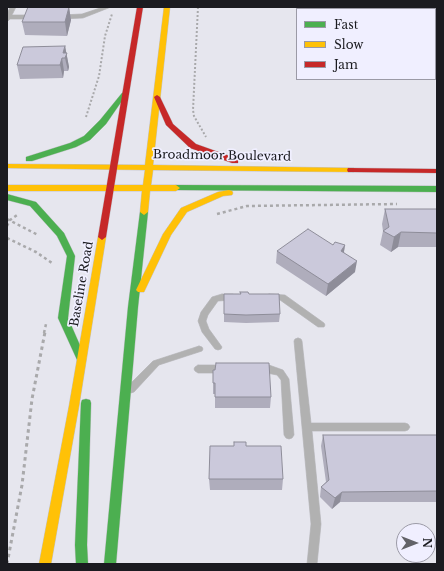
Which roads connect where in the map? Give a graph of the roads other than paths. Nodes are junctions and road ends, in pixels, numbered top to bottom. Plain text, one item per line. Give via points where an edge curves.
1 (13, 7) edge
2 (108, 7) edge
3 (140, 7) edge
4 (167, 7) edge
5 (38, 17) edge
6 (53, 17) edge
7 (8, 19) edge
8 (126, 92) junction
9 (157, 96) junction
10 (7, 166) edge
11 (114, 166) junction
12 (150, 167) junction
13 (278, 168) junction
14 (347, 169) junction
15 (437, 171) edge
16 (185, 178) dead end
17 (150, 182) junction
18 (7, 188) edge
19 (110, 188) junction
20 (261, 188) junction
21 (437, 189) edge
22 (7, 197) edge
23 (245, 297) edge
24 (260, 297) edge
25 (133, 308) junction
26 (321, 325) dead end
27 (298, 341) dead end
28 (218, 348) dead end
29 (199, 349) dead end
30 (81, 359) junction
31 (198, 368) dead end
32 (237, 368) edge
33 (253, 368) edge
34 (79, 369) junction
35 (124, 397) junction
36 (306, 427) junction
37 (406, 427) dead end
38 (289, 435) dead end
39 (45, 564) edge
40 (82, 564) edge
41 (110, 564) edge
42 (312, 564) edge

1 - 7 lane
2 - 6 lane via 83,16
3 - 8 main road, Baseline Road
4 - 9 main road
5 - 7 lane
8 - 10 main road via 87,138 49,154
8 - 11 main road, Baseline Road
9 - 12 main road
9 - 13 main road via 170,125 193,146 227,160
10 - 11 main road, Broadmoor Boulevard
11 - 12 main road, Broadmoor Boulevard
11 - 19 main road, Baseline Road
12 - 13 main road, Broadmoor Boulevard
12 - 17 main road
13 - 14 main road, Broadmoor Boulevard
14 - 15 main road, Broadmoor Boulevard
14 - 16 main road via 324,175
17 - 19 main road
17 - 20 main road
17 - 25 main road
18 - 19 main road
19 - 30 main road, Baseline Road
20 - 21 main road
20 - 25 main road via 221,194 184,210 167,234
22 - 30 main road via 33,204 61,235 71,256 63,318
23 - 28 lane via 222,297 215,300 204,314 202,321 205,330
24 - 26 lane via 282,297
25 - 35 main road
27 - 36 lane
29 - 35 lane via 156,363
30 - 34 main road, Baseline Road
31 - 32 lane
33 - 38 lane via 269,368 280,372 284,379
34 - 39 main road, Baseline Road
34 - 40 main road via 86,393
35 - 41 main road
36 - 37 lane
36 - 42 lane via 316,524

